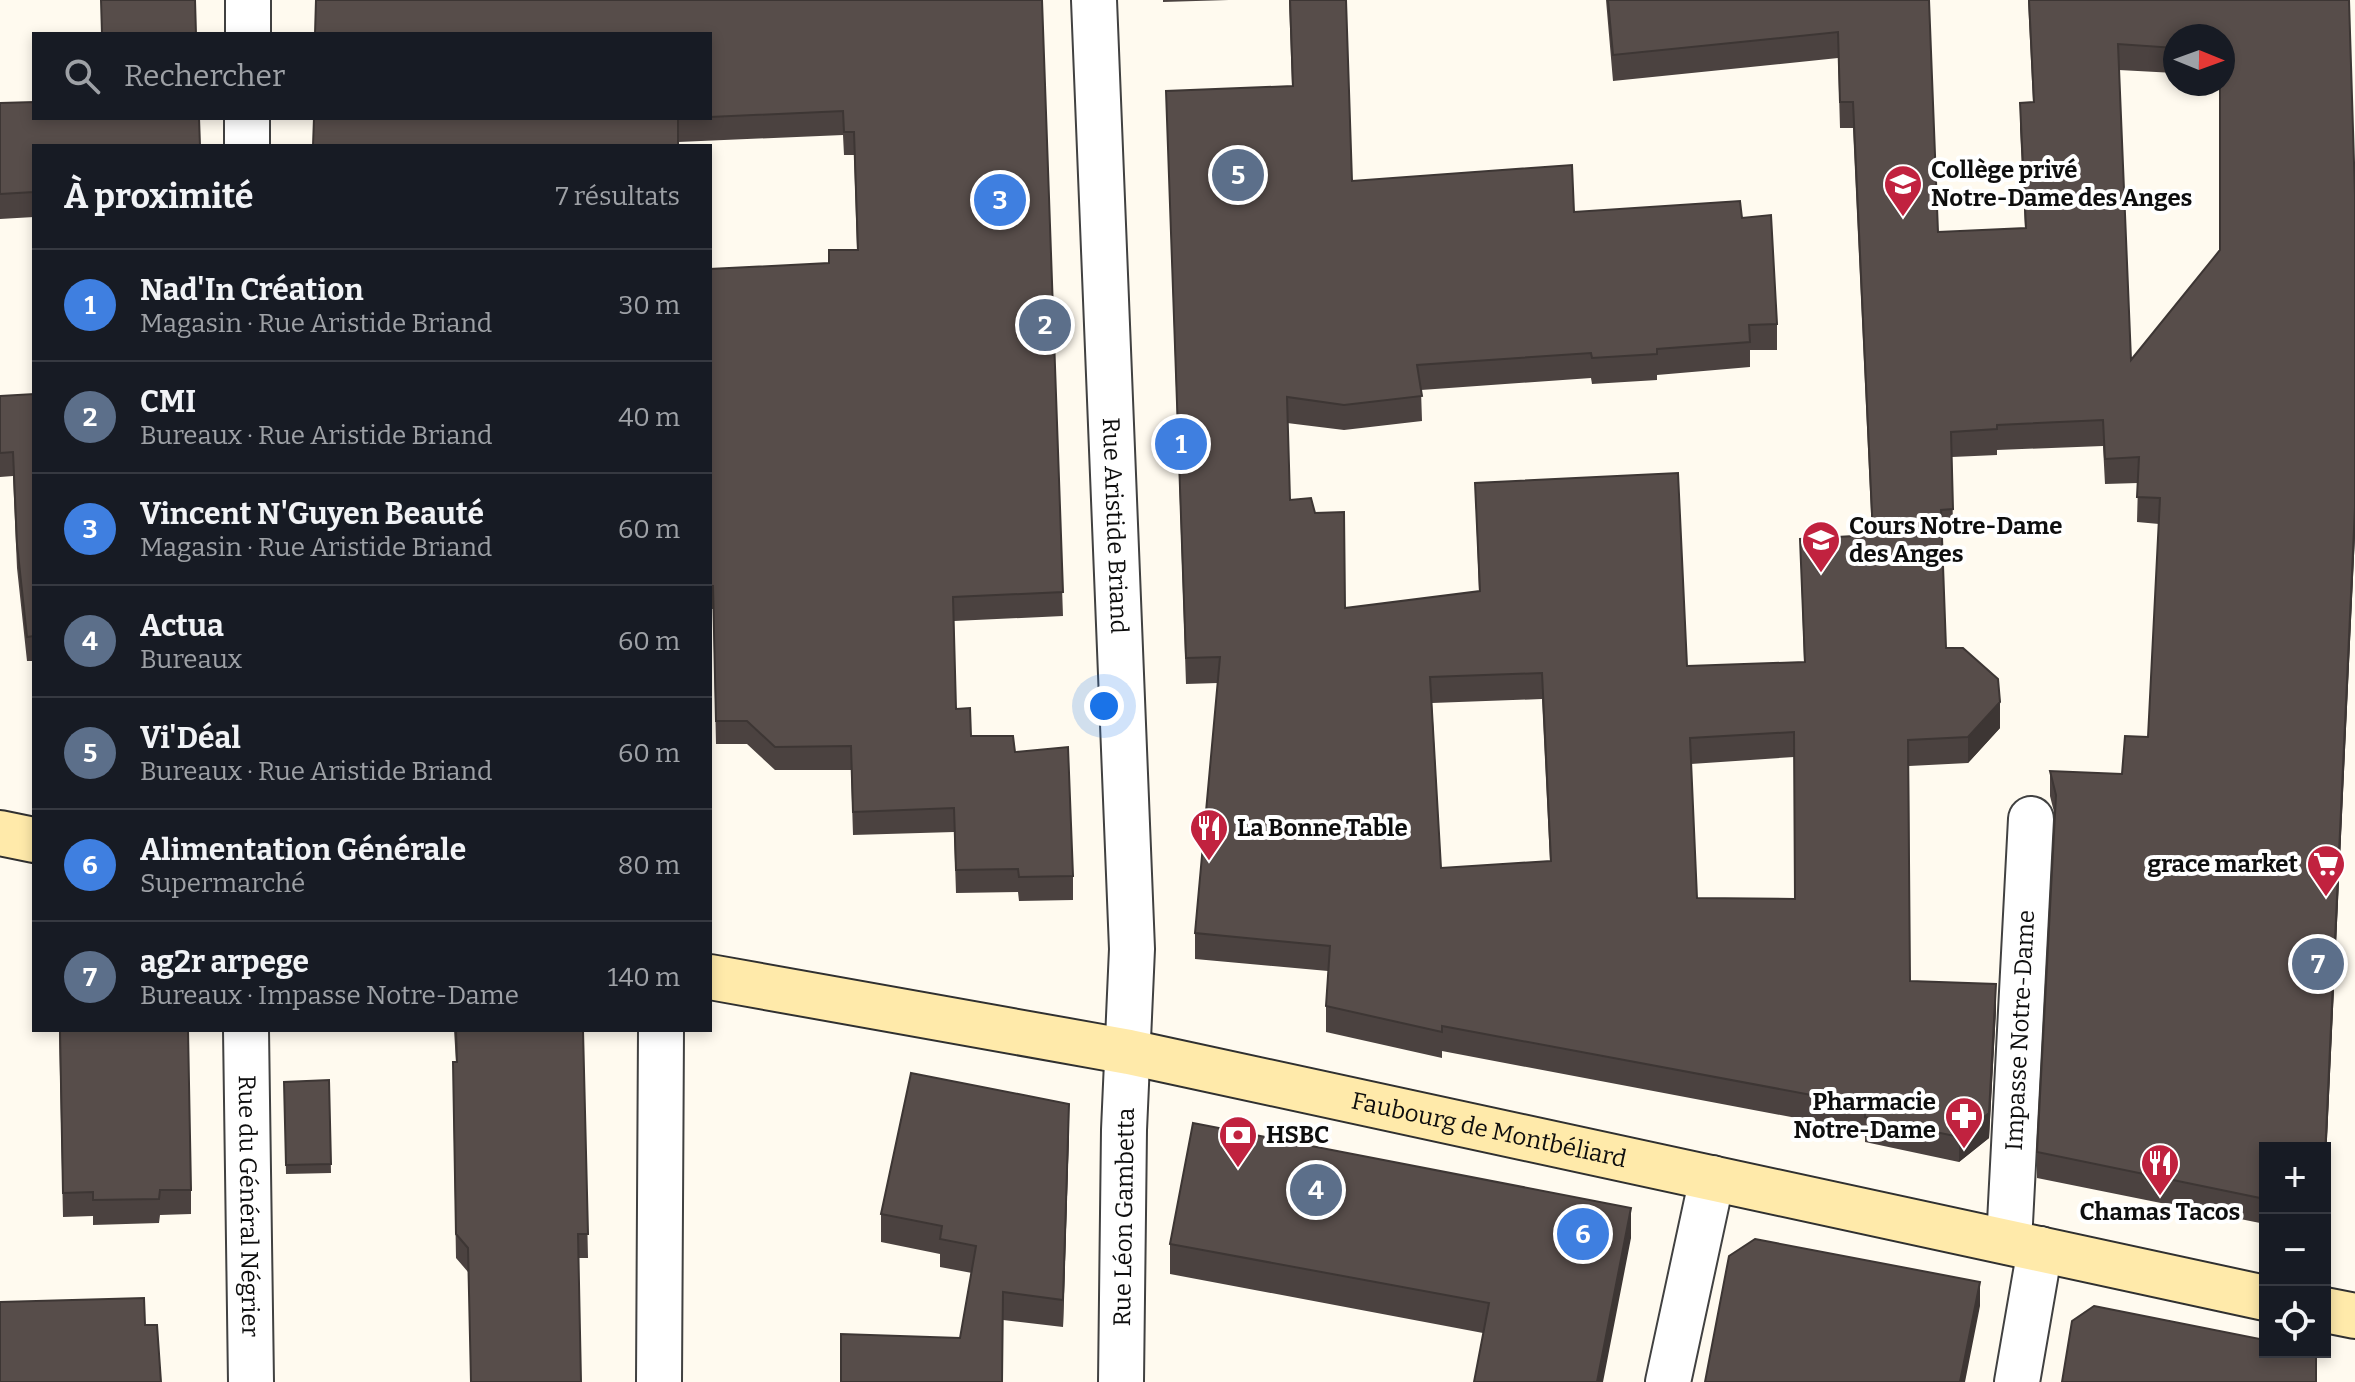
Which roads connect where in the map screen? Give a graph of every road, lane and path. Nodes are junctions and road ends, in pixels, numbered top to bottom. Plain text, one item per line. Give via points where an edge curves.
1 (248, 0) edge
2 (1094, 0) edge
3 (248, 32) edge
4 (247, 120) edge
5 (247, 144) edge
6 (2031, 819) dead end
7 (0, 833) edge
8 (32, 840) edge
9 (712, 977) edge
10 (246, 1032) edge
11 (661, 1032) edge
12 (1129, 1052) junction
13 (1712, 1178) junction
14 (2024, 1246) junction
15 (2259, 1297) edge
16 (2331, 1311) edge
17 (2355, 1316) edge
18 (251, 1382) edge
19 (659, 1382) edge
20 (1121, 1382) edge
21 (1668, 1382) edge
22 (2017, 1382) edge

1 - 3 street
2 - 12 street, Rue Aristide Briand via 1132,949
4 - 5 street
6 - 14 street, Impasse Notre-Dame
7 - 8 main road
9 - 12 main road, Faubourg de Montbéliard
10 - 18 street, Rue du Général Négrier
11 - 19 street
12 - 13 main road, Faubourg de Montbéliard
12 - 20 street, Rue Léon Gambetta
13 - 14 main road, Faubourg de Montbéliard
13 - 21 street
14 - 15 main road, Faubourg de Montbéliard
14 - 22 street, Impasse Notre-Dame
16 - 17 main road

